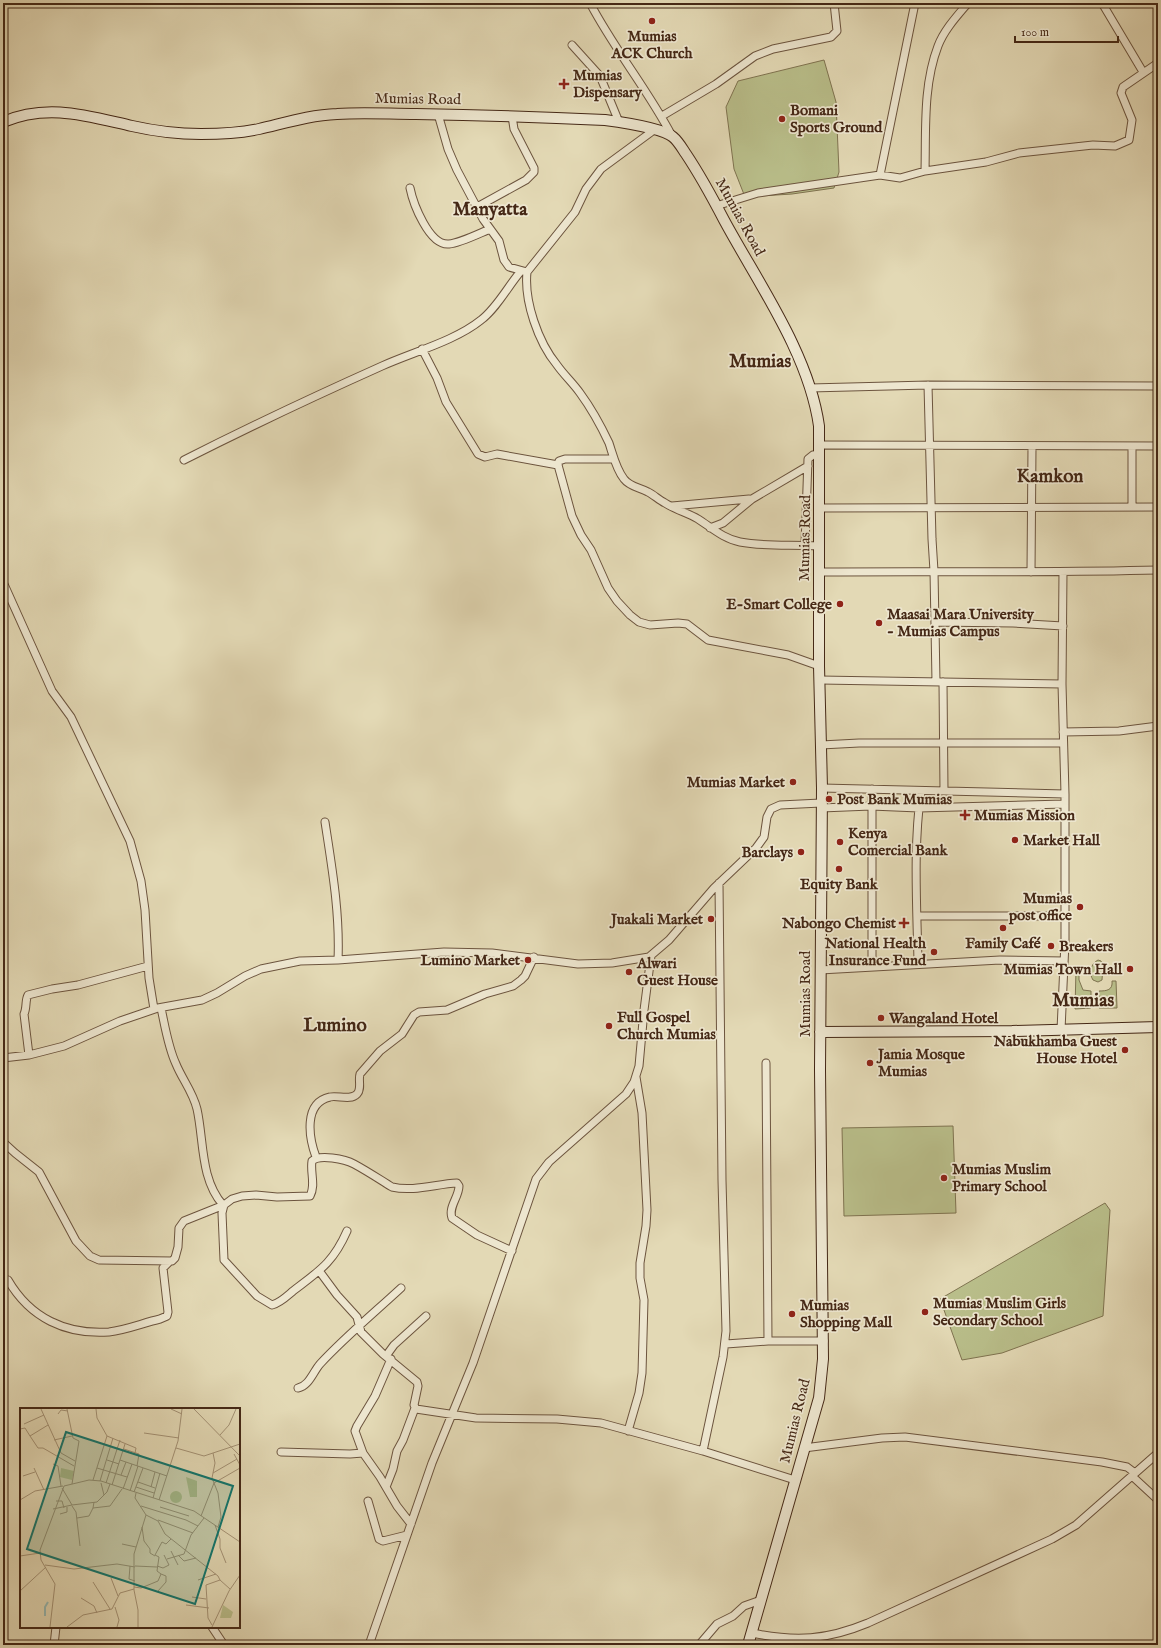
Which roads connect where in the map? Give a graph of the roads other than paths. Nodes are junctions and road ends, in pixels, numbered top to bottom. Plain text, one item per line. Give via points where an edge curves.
1 (590, 3) edge
2 (834, 3) edge
3 (915, 3) edge
4 (968, 3) edge
5 (1102, 3) edge
6 (572, 45) dead end
7 (1158, 63) edge
8 (1143, 72) junction
9 (438, 114) junction
10 (512, 116) junction
11 (662, 116) junction
12 (4, 119) edge
13 (619, 122) junction
14 (654, 130) junction
15 (672, 136) junction
16 (925, 172) junction
17 (880, 175) junction
18 (410, 188) dead end
19 (716, 206) junction
20 (477, 208) junction
21 (490, 229) junction
22 (524, 271) junction
23 (422, 349) junction
24 (928, 385) junction
25 (1158, 386) edge
26 (810, 388) junction
27 (930, 446) junction
28 (1158, 446) edge
29 (1032, 447) junction
30 (1132, 447) junction
31 (820, 450) junction
32 (614, 459) junction
33 (184, 460) dead end
34 (558, 465) junction
35 (808, 466) junction
36 (752, 499) junction
37 (672, 506) junction
38 (1132, 506) junction
39 (931, 507) junction
40 (1032, 507) junction
41 (1158, 507) edge
42 (820, 508) junction
43 (710, 528) junction
44 (805, 545) junction
45 (819, 546) junction
46 (1158, 570) edge
47 (934, 571) junction
48 (820, 572) junction
49 (1031, 572) junction
50 (1063, 572) junction
51 (3, 582) edge
52 (935, 622) junction
53 (1063, 626) junction
54 (819, 666) junction
55 (820, 680) junction
56 (939, 682) junction
57 (1062, 684) junction
58 (1158, 726) edge
59 (1063, 732) junction
60 (1063, 742) junction
61 (944, 743) junction
62 (821, 745) junction
63 (822, 788) junction
64 (872, 789) junction
65 (921, 791) junction
66 (944, 791) junction
67 (1065, 794) junction
68 (1065, 804) junction
69 (821, 805) junction
70 (871, 806) junction
71 (919, 808) junction
72 (325, 822) dead end
73 (719, 883) junction
74 (917, 916) junction
75 (1065, 916) junction
76 (651, 956) junction
77 (534, 957) junction
78 (338, 960) junction
79 (1064, 961) junction
80 (918, 964) junction
81 (148, 966) junction
82 (872, 967) junction
83 (820, 970) junction
84 (157, 1009) junction
85 (1158, 1027) edge
86 (1061, 1030) junction
87 (820, 1032) junction
88 (29, 1055) junction
89 (3, 1058) edge
90 (766, 1063) dead end
91 (636, 1077) junction
92 (3, 1142) edge
93 (316, 1158) junction
94 (223, 1205) junction
95 (347, 1231) dead end
96 (512, 1251) junction
97 (169, 1262) junction
98 (320, 1272) junction
99 (8, 1280) dead end
100 (401, 1288) dead end
101 (426, 1316) dead end
102 (360, 1326) junction
103 (768, 1341) junction
104 (824, 1341) junction
105 (726, 1344) junction
106 (388, 1357) junction
107 (298, 1388) dead end
108 (415, 1408) junction
109 (453, 1414) junction
110 (628, 1430) junction
111 (804, 1448) junction
112 (703, 1451) junction
113 (281, 1452) dead end
114 (363, 1453) junction
115 (1158, 1453) edge
116 (1133, 1475) junction
117 (795, 1480) junction
118 (386, 1487) junction
119 (1158, 1500) edge
120 (368, 1501) dead end
121 (410, 1524) junction
122 (407, 1536) junction
123 (761, 1600) junction
124 (56, 1628) edge
125 (213, 1628) edge
126 (752, 1633) junction
127 (54, 1645) edge
128 (224, 1645) edge
129 (369, 1645) edge
130 (699, 1645) edge
131 (748, 1645) edge

1 - 11 street via 604,29
2 - 11 street via 837,31 831,37 773,49 755,56 716,84
3 - 17 street
4 - 16 street via 938,46 929,77
5 - 8 street
6 - 13 street via 600,76
7 - 8 street
8 - 16 street via 1123,87 1122,93 1132,120 1129,140 1115,146 1019,153 986,162
9 - 10 street, Mumias Road
9 - 12 street, Mumias Road via 336,114 223,134 157,131 68,112
9 - 20 street via 452,160
10 - 13 street, Mumias Road
10 - 20 street via 514,129 534,172 526,180
11 - 15 street
13 - 14 street, Mumias Road
14 - 15 street, Mumias Road
14 - 22 street via 601,169 586,189 571,217
15 - 19 street, Mumias Road via 698,171
16 - 17 street via 900,178
17 - 19 street via 758,193
18 - 21 street via 422,222 435,238 445,244 452,244
19 - 26 street, Mumias Road via 777,313
20 - 21 street
21 - 22 street via 499,241 504,260 510,267
22 - 23 street via 482,320
22 - 32 street via 528,299 542,342 592,413
23 - 33 street via 272,416
23 - 34 street via 446,402 478,454 484,457 497,454
24 - 25 street
24 - 26 street
24 - 27 street
26 - 31 street, Mumias Road via 818,415
27 - 29 street
27 - 31 street
27 - 39 street
28 - 30 street
29 - 30 street
29 - 40 street
30 - 38 street
31 - 35 street via 810,457
31 - 42 street, Mumias Road
32 - 34 street via 565,460 559,461
32 - 37 street via 627,483
34 - 54 street via 572,516 581,535 591,550 608,588 630,615 650,625 687,624 708,640 788,655
35 - 36 street
35 - 44 street
36 - 37 street
36 - 43 street via 723,523
37 - 43 street
38 - 40 street
38 - 41 street
39 - 40 street
39 - 42 street
39 - 47 street
40 - 49 street
42 - 45 street, Mumias Road
43 - 44 street via 739,542
44 - 45 street
45 - 48 street, Mumias Road
46 - 50 street
47 - 48 street
47 - 49 street
47 - 52 street
48 - 54 street, Mumias Road
49 - 50 street
50 - 53 street
51 - 81 street via 52,691 71,717 130,841 141,881
52 - 53 street
52 - 56 street
53 - 57 street
54 - 55 street, Mumias Road
55 - 56 street
55 - 62 street, Mumias Road
56 - 57 street
56 - 61 street
57 - 59 street
58 - 59 street
59 - 60 street
60 - 61 street
60 - 67 street
61 - 62 street
61 - 66 street
62 - 63 street, Mumias Road
63 - 64 street
63 - 69 street, Mumias Road
64 - 65 street
64 - 70 street
65 - 66 street
65 - 71 street
66 - 67 street
67 - 68 street
68 - 71 street
68 - 75 street
69 - 70 street
69 - 73 street via 780,806 771,810 767,817 764,837 759,845
69 - 83 street, Mumias Road
70 - 71 street
70 - 82 street
71 - 74 street
72 - 78 street via 338,909
73 - 76 street via 669,940
73 - 105 street
74 - 75 street
74 - 80 street
75 - 79 street
76 - 77 street via 612,964 578,964
76 - 91 street
77 - 78 street via 444,952
77 - 93 street via 525,976 513,986 485,994 447,1010 419,1012 414,1015 402,1034 380,1051 360,1074 359,1090 356,1095 330,1097 318,1102 310,1120 310,1136
78 - 84 street via 300,961 268,967 245,976 202,1000
79 - 80 street via 1000,960
79 - 86 street
80 - 82 street
81 - 84 street
81 - 88 street via 78,986 28,995 24,1014
82 - 83 street
83 - 87 street, Mumias Road
84 - 88 street via 111,1024 64,1046
84 - 94 street via 175,1063 197,1109 203,1155 215,1195
85 - 86 street
86 - 87 street
87 - 104 street, Mumias Road
88 - 89 street
90 - 103 street
91 - 96 street via 626,1094 541,1171 529,1197
91 - 110 street via 642,1112 647,1210 640,1263 644,1300 642,1373
92 - 97 street via 39,1172 76,1241 90,1256 99,1260
93 - 94 street via 312,1161 313,1183 310,1196 249,1195 232,1199
93 - 96 street via 326,1157 350,1162 392,1187 412,1188 457,1183 459,1192 451,1210 452,1218 477,1235
94 - 97 street via 182,1222 178,1230 177,1252 174,1259
94 - 98 street via 223,1259 262,1299 272,1305 276,1304
95 - 98 street via 337,1251
96 - 109 street
97 - 99 street via 163,1268 167,1316 109,1332 77,1330 50,1322 16,1295
98 - 102 street via 357,1317
100 - 102 street
101 - 106 street via 394,1344
102 - 106 street via 360,1332
102 - 107 street via 316,1368 305,1384
103 - 104 street
103 - 105 street
104 - 111 street, Mumias Road via 821,1387
105 - 112 street
106 - 108 street via 418,1383
106 - 114 street via 375,1396 355,1429
108 - 109 street
108 - 118 street via 397,1451
109 - 110 street via 476,1418 582,1420
109 - 121 street
110 - 112 street
111 - 116 street via 905,1437 1102,1462 1127,1467
111 - 117 street, Mumias Road
112 - 117 street
113 - 114 street
114 - 118 street
115 - 116 street
116 - 119 street
116 - 126 street via 1076,1525 1052,1539 847,1632 820,1638 778,1638
117 - 123 street, Mumias Road
118 - 121 street
120 - 122 street via 380,1539 384,1541
121 - 122 street
122 - 129 street
123 - 126 street, Mumias Road
123 - 130 street via 744,1606 733,1616 717,1624
124 - 127 street
125 - 128 street
126 - 131 street, Mumias Road

